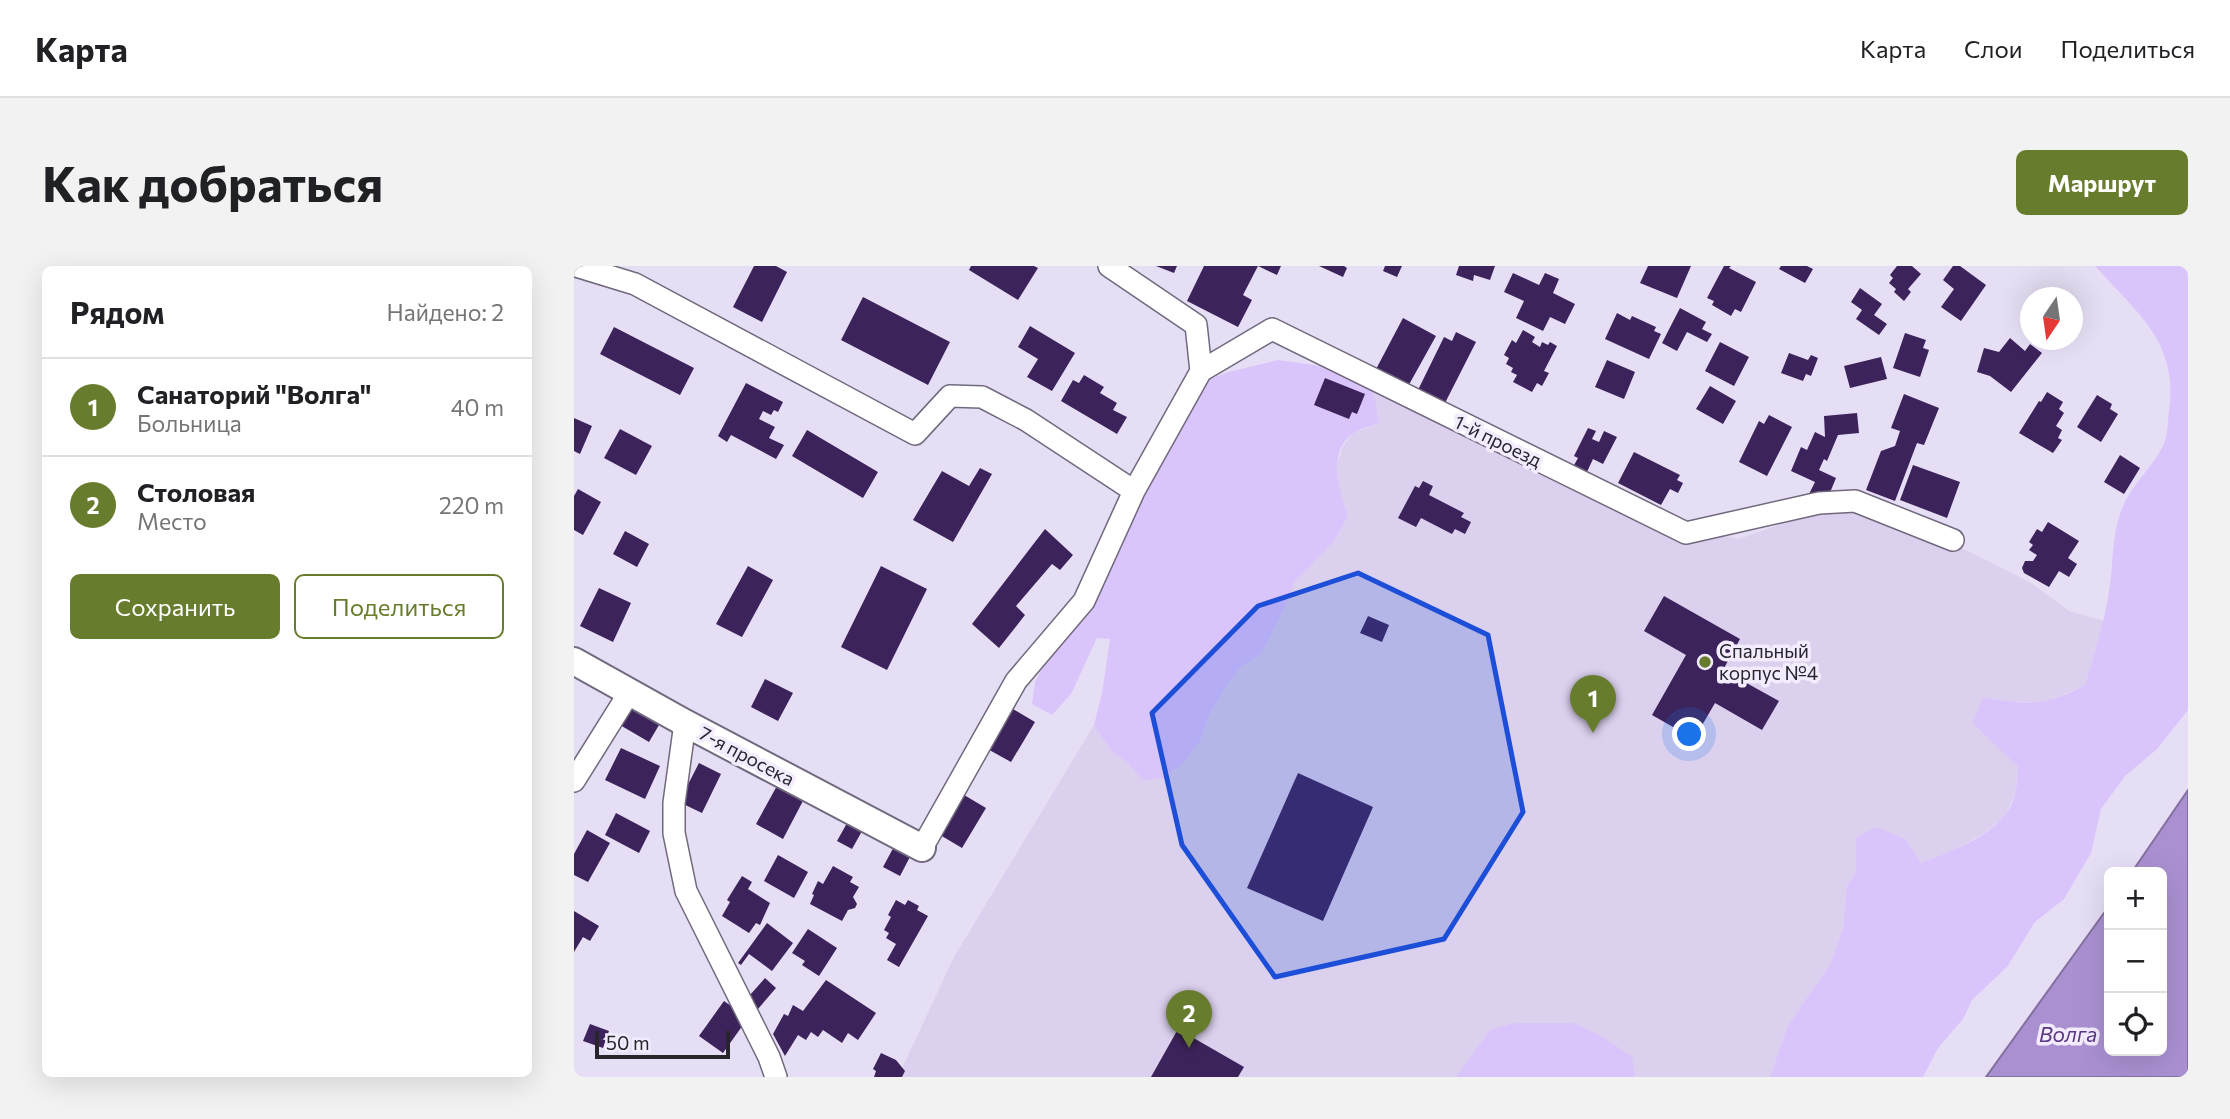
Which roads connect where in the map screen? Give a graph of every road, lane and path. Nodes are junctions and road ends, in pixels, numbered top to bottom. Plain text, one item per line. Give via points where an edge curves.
1 (576, 266) edge
2 (1109, 266) edge
3 (1200, 371) junction
4 (1134, 491) junction
5 (1953, 540) dead end
6 (574, 661) edge
7 (629, 692) junction
8 (685, 723) junction
9 (574, 781) edge
10 (922, 848) joint
11 (776, 1077) edge

1 - 4 street via 635,284 915,433 950,396 982,397 1026,420
2 - 3 street via 1196,325
3 - 4 street
3 - 5 street, 1-й проезд via 1272,329 1686,533 1819,503 1855,501
4 - 10 street via 1084,601 1016,681
6 - 7 street, 7-я просека
7 - 8 street, 7-я просека
7 - 9 street
8 - 10 street, 7-я просека
8 - 11 street via 674,833 686,891

